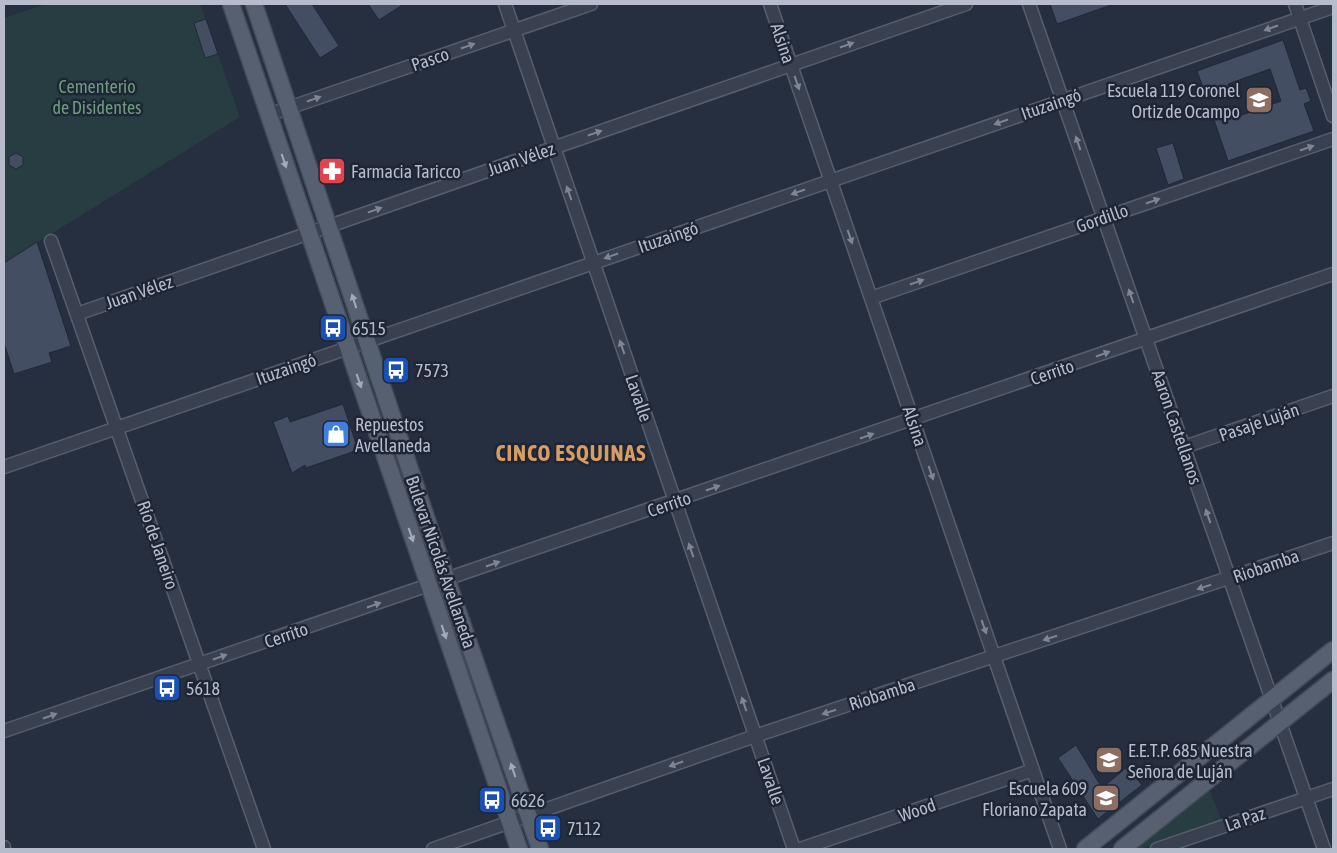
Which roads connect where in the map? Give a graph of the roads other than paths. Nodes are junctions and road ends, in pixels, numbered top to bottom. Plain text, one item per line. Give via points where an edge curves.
1 (231, 4) edge
2 (254, 4) edge
3 (505, 4) edge
4 (591, 4) edge
5 (770, 4) edge
6 (966, 4) edge
7 (1029, 4) edge
8 (1295, 4) edge
9 (1333, 7) edge
10 (1300, 18) junction
11 (514, 30) junction
12 (791, 65) junction
13 (1063, 100) junction
14 (289, 108) junction
15 (268, 115) junction
16 (1333, 116) edge
17 (1333, 139) edge
18 (554, 148) junction
19 (830, 181) junction
20 (1104, 218) junction
21 (329, 226) junction
22 (308, 233) junction
23 (51, 241) dead end
24 (593, 263) junction
25 (1333, 274) edge
26 (871, 298) junction
27 (77, 314) junction
28 (1146, 339) junction
29 (367, 341) junction
30 (347, 348) junction
31 (1333, 396) edge
32 (913, 420) junction
33 (117, 428) junction
34 (1184, 447) junction
35 (4, 467) edge
36 (675, 501) junction
37 (1333, 544) edge
38 (1230, 578) junction
39 (447, 580) junction
40 (428, 586) junction
41 (1333, 650) edge
42 (994, 657) junction
43 (200, 664) junction
44 (1333, 680) edge
45 (1272, 699) junction
46 (1280, 723) junction
47 (4, 731) edge
48 (755, 736) junction
49 (1033, 770) junction
50 (1333, 789) edge
51 (1307, 798) junction
52 (528, 816) junction
53 (509, 822) junction
54 (264, 849) edge
55 (432, 849) edge
56 (518, 849) edge
57 (540, 849) edge
58 (794, 849) edge
59 (800, 849) edge
60 (1060, 849) edge
61 (1085, 849) edge
62 (1122, 849) edge
63 (1157, 849) edge
64 (1324, 849) edge

1 - 15 main road, Bulevar Nicolás Avellaneda
2 - 14 main road, Bulevar Nicolás Avellaneda
3 - 11 street, Lavalle
4 - 11 street, Pasco
5 - 12 street, Alsina
12 -> 6 street, Juan Vélez
7 - 13 street, Aaron Castellanos
8 - 10 street
9 - 10 street, Ituzaingó
10 -> 13 street, Ituzaingó
10 - 16 street
14 -> 11 street, Pasco
11 - 18 street, Lavalle
18 -> 12 street, Juan Vélez
12 -> 19 street, Alsina
13 -> 19 street, Ituzaingó
20 -> 13 street, Aaron Castellanos
14 - 15 street, Pasco
14 - 21 main road, Bulevar Nicolás Avellaneda
15 -> 22 main road, Bulevar Nicolás Avellaneda
20 -> 17 street, Gordillo
21 -> 18 street, Juan Vélez
24 -> 18 street, Lavalle
19 -> 24 street, Ituzaingó
19 -> 26 street, Alsina
26 -> 20 street, Gordillo
28 -> 20 street, Aaron Castellanos
21 - 22 street, Juan Vélez
29 -> 21 main road, Bulevar Nicolás Avellaneda
22 - 27 street, Juan Vélez
22 - 30 main road, Bulevar Nicolás Avellaneda
23 - 27 street, Río de Janeiro
24 - 29 street, Ituzaingó
36 -> 24 street, Lavalle
25 - 28 street, Cerrito
26 - 32 street, Alsina
27 - 33 street, Río de Janeiro
32 -> 28 street, Cerrito
28 - 34 street, Aaron Castellanos
29 - 30 street, Ituzaingó
29 - 39 main road, Bulevar Nicolás Avellaneda
30 - 33 street, Ituzaingó
30 -> 40 main road, Bulevar Nicolás Avellaneda
31 - 34 street, Pasaje Luján
36 -> 32 street, Cerrito
32 -> 42 street, Alsina
33 - 35 street, Ituzaingó
33 - 43 street, Río de Janeiro
38 -> 34 street, Aaron Castellanos
39 -> 36 street, Cerrito
48 -> 36 street, Lavalle
37 - 38 street, Riobamba
38 -> 42 street, Riobamba
38 - 45 street, Aaron Castellanos
39 - 40 street, Cerrito
52 -> 39 main road, Bulevar Nicolás Avellaneda
43 -> 40 street, Cerrito
40 -> 53 main road, Bulevar Nicolás Avellaneda
41 - 45 main road
42 -> 48 street, Riobamba
42 - 49 street, Alsina
47 -> 43 street, Cerrito
43 - 54 street, Río de Janeiro
44 - 46 main road
45 - 46 street, Aaron Castellanos
45 - 61 main road
46 - 51 street, Aaron Castellanos
46 - 62 main road
48 -> 52 street, Riobamba
48 - 58 street, Lavalle
49 - 59 street, Wood
49 - 60 street, Alsina
50 - 51 street, La Paz
51 - 63 street, La Paz
51 - 64 street, Aaron Castellanos
52 - 53 street, Riobamba
52 - 57 main road, Bulevar Nicolás Avellaneda
53 - 55 street, Riobamba
53 - 56 main road, Bulevar Nicolás Avellaneda

